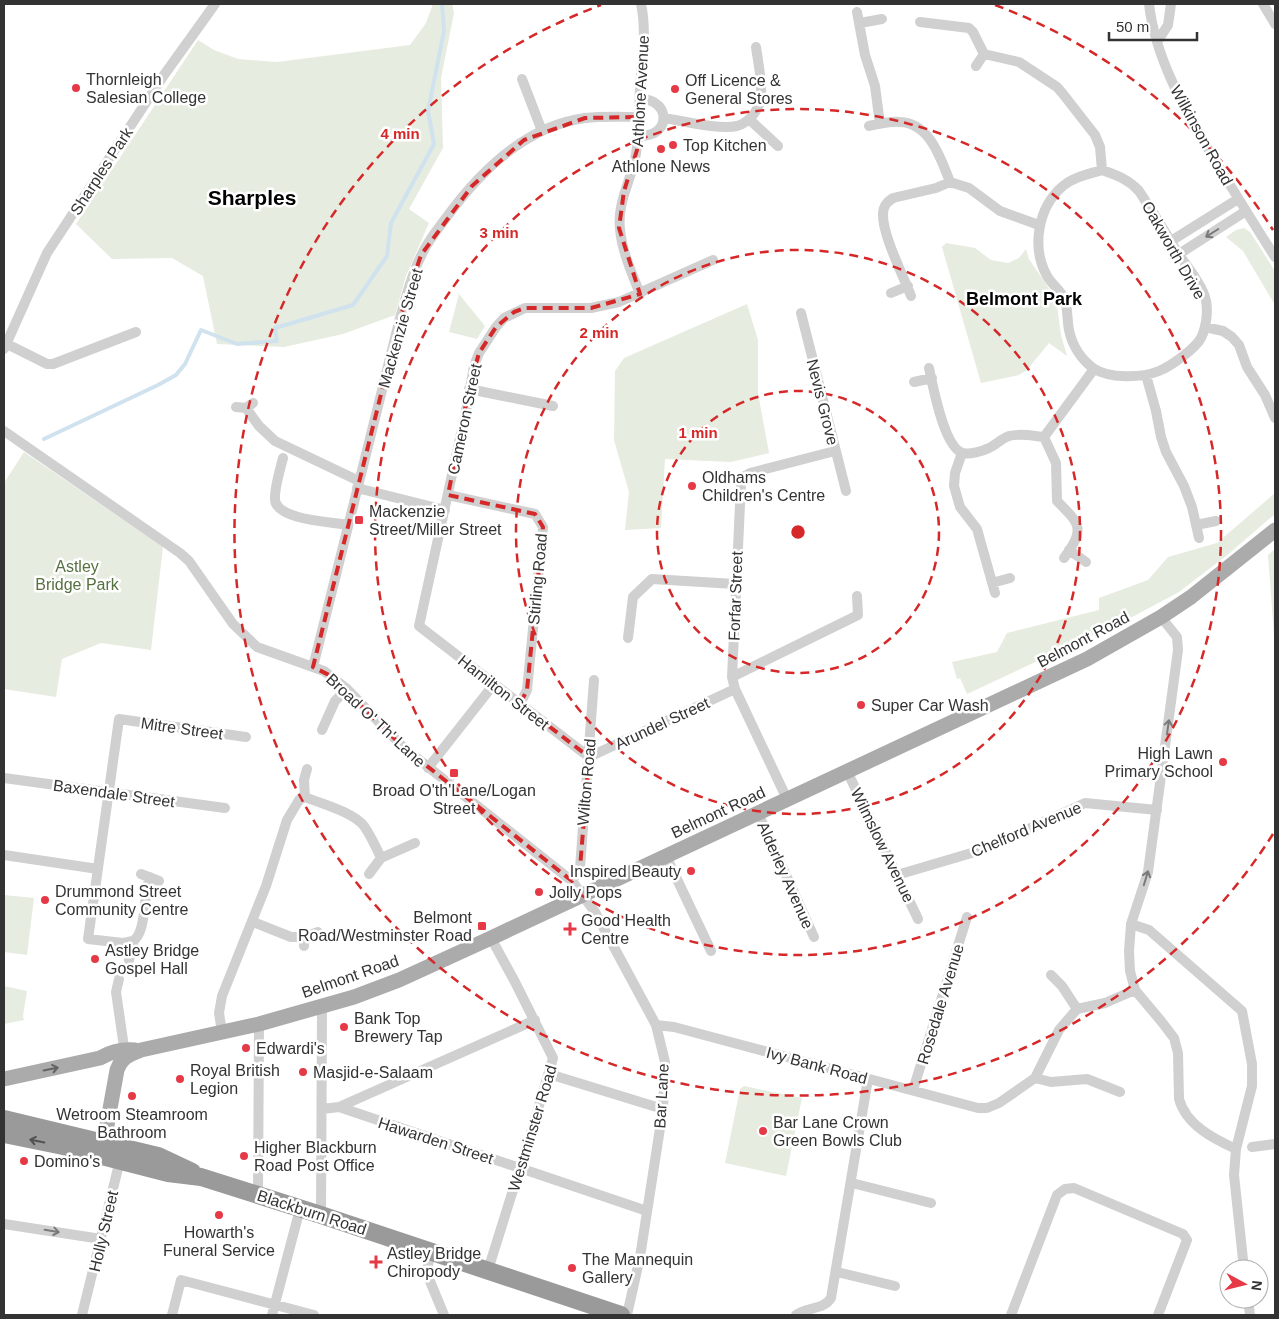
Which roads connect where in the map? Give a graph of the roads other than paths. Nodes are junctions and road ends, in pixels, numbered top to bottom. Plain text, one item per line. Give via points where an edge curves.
1 (215, 4) edge
2 (641, 4) edge
3 (1149, 4) edge
4 (1171, 4) edge
5 (1263, 4) edge
6 (857, 12) dead end
7 (940, 12) dead end
8 (1272, 12) edge
9 (882, 19) dead end
10 (920, 22) dead end
11 (860, 23) junction
12 (938, 24) junction
13 (1275, 24) edge
14 (1158, 42) junction
15 (756, 47) dead end
16 (984, 54) junction
17 (976, 66) dead end
18 (522, 79) dead end
19 (640, 98) junction
20 (639, 118) junction
21 (664, 118) junction
22 (749, 119) junction
23 (880, 124) junction
24 (868, 126) dead end
25 (542, 131) junction
26 (638, 137) junction
27 (778, 146) dead end
28 (1102, 170) junction
29 (950, 182) junction
30 (1238, 199) junction
31 (1246, 211) junction
32 (1039, 225) junction
33 (1171, 241) junction
34 (1179, 254) junction
35 (1275, 257) edge
36 (713, 260) dead end
37 (891, 293) dead end
38 (640, 294) junction
39 (800, 313) dead end
40 (1205, 327) junction
41 (136, 332) dead end
42 (5, 346) edge
43 (1094, 368) junction
44 (1146, 375) junction
45 (914, 382) dead end
46 (469, 389) junction
47 (245, 406) dead end
48 (553, 406) dead end
49 (1275, 418) edge
50 (4, 431) edge
51 (1044, 437) junction
52 (836, 451) junction
53 (962, 453) junction
54 (283, 458) dead end
55 (358, 485) junction
56 (846, 491) dead end
57 (448, 495) junction
58 (445, 510) junction
59 (1216, 521) dead end
60 (348, 525) junction
61 (1196, 525) junction
62 (1275, 530) edge
63 (1199, 538) dead end
64 (1086, 562) dead end
65 (1010, 578) dead end
66 (992, 582) junction
67 (735, 584) junction
68 (995, 594) dead end
69 (857, 596) dead end
70 (1161, 617) junction
71 (419, 626) joint
72 (628, 638) dead end
73 (313, 667) junction
74 (732, 677) junction
75 (594, 680) dead end
76 (494, 684) junction
77 (347, 689) junction
78 (735, 689) junction
79 (520, 704) junction
80 (322, 730) dead end
81 (246, 737) dead end
82 (589, 757) junction
83 (428, 768) junction
84 (308, 769) dead end
85 (847, 771) junction
86 (4, 778) edge
87 (109, 792) junction
88 (305, 797) junction
89 (787, 799) junction
90 (225, 808) dead end
91 (1157, 810) junction
92 (758, 813) junction
93 (415, 843) dead end
94 (4, 856) edge
95 (666, 856) junction
96 (381, 858) junction
97 (98, 869) junction
98 (369, 874) dead end
99 (897, 874) junction
100 (150, 877) dead end
101 (572, 881) junction
102 (582, 894) junction
103 (967, 917) dead end
104 (918, 919) dead end
105 (253, 922) junction
106 (1131, 924) junction
107 (318, 932) dead end
108 (814, 937) dead end
109 (491, 938) junction
110 (133, 941) junction
111 (712, 951) dead end
112 (129, 960) dead end
113 (1051, 975) dead end
114 (119, 978) dead end
115 (1134, 990) junction
116 (322, 1005) junction
117 (1077, 1009) junction
118 (535, 1020) junction
119 (259, 1024) junction
120 (656, 1025) junction
121 (222, 1032) junction
122 (125, 1053) junction
123 (100, 1058) junction
124 (117, 1070) junction
125 (549, 1074) junction
126 (1035, 1078) junction
127 (4, 1079) edge
128 (868, 1079) junction
129 (913, 1090) junction
130 (1120, 1092) dead end
131 (338, 1107) junction
132 (322, 1109) junction
133 (663, 1109) junction
134 (4, 1119) edge
135 (4, 1134) edge
136 (1275, 1144) edge
137 (1252, 1147) dead end
138 (103, 1149) junction
139 (1236, 1149) junction
140 (121, 1154) junction
141 (520, 1167) junction
142 (852, 1183) junction
143 (258, 1195) junction
144 (931, 1204) dead end
145 (300, 1209) junction
146 (648, 1211) junction
147 (321, 1215) junction
148 (4, 1224) edge
149 (101, 1239) junction
150 (430, 1251) junction
151 (1243, 1259) edge
152 (488, 1270) junction
153 (837, 1272) junction
154 (895, 1286) dead end
155 (274, 1310) edge
156 (82, 1315) edge
157 (172, 1315) edge
158 (314, 1315) edge
159 (444, 1315) edge
160 (621, 1315) edge
161 (627, 1315) edge
162 (796, 1315) edge
163 (1011, 1315) edge
164 (1158, 1315) edge

1 - 42 street, Sharples Park via 164,75 47,253
2 - 19 street, Athlone Avenue via 644,28
3 - 14 street, Wilkinson Road
4 - 14 street via 1168,25
5 - 8 street
6 - 11 street
7 - 12 street
8 - 13 street
9 - 11 street
10 - 12 street
11 - 23 street
12 - 16 street via 969,28
14 - 30 street, Wilkinson Road via 1179,100
15 - 22 street via 762,92 760,105
16 - 17 street
16 - 28 street via 1019,62 1057,87 1095,135 1100,146
18 - 25 street
19 - 20 street, Athlone Avenue
19 - 21 street via 656,104
20 - 25 street, Mackenzie Street via 585,118
20 - 26 street, Athlone Avenue
21 - 22 street via 723,127 739,126
21 - 26 street via 656,132
22 - 27 street
23 - 24 street
23 - 29 street via 910,123 919,128 937,150
25 - 55 street, Mackenzie Street via 491,166 456,205 421,256 400,318
26 - 38 street, Athlone Avenue via 620,210 620,228 624,252
28 - 32 street via 1063,186
28 - 33 street, Oakworth Drive via 1120,176 1139,190
29 - 32 street via 969,188 1000,211
29 - 37 street via 893,198 884,207 887,234 910,291
30 - 31 street, Wilkinson Road
30 - 33 street
31 -> 34 street
31 - 35 street, Wilkinson Road
32 - 43 street via 1042,265 1064,298 1073,343
33 - 34 street, Oakworth Drive
34 - 40 street, Oakworth Drive via 1204,294
36 - 38 street, Cameron Street
38 - 46 street, Cameron Street via 591,308 525,308 514,312 504,318 483,346
39 - 52 street, Nevis Grove
40 - 44 street, Oakworth Drive via 1194,347 1161,370
40 - 49 street via 1223,331 1239,345 1247,367
41 - 42 street via 53,364
43 - 44 street, Oakworth Drive via 1109,374
43 - 51 street
44 - 61 street via 1161,437 1184,486
45 - 53 street via 930,373 947,435
46 - 48 street
46 - 57 street, Cameron Street
47 - 55 street via 276,441
50 - 73 street, Broad O' Th' Lane via 180,553 238,630 257,646
51 - 53 street via 1009,436 990,448
51 - 64 street via 1056,463 1057,501 1075,519 1078,528 1077,537 1066,554
52 - 56 street, Nevis Grove
52 - 67 street, Forfar Street via 744,477
53 - 66 street via 954,486 960,507 977,529
54 - 60 street via 275,497 278,508 284,513
55 - 58 street
55 - 60 street, Mackenzie Street
57 - 58 street, Cameron Street
57 - 79 street, Stirling Road via 535,514 543,527 527,690
58 - 71 street, Cameron Street
59 - 61 street
60 - 73 street, Mackenzie Street
61 - 63 street
62 - 70 main road, Belmont Road
65 - 66 street
66 - 68 street
67 - 72 street via 652,579 633,597
67 - 74 street, Forfar Street
69 - 74 street via 858,615
70 - 85 main road, Belmont Road via 1087,659
91 -> 70 street via 1178,650 1176,637
71 - 76 street, Hamilton Street
73 - 77 street, Broad O' Th' Lane
74 - 78 street, Forfar Street
75 - 82 street, Wilton Road
76 - 79 street, Hamilton Street
76 - 83 street
77 - 80 street via 335,701
77 - 83 street, Broad O' Th' Lane via 396,741
78 - 82 street, Arundel Street
78 - 89 street, Forfar Street
79 - 82 street, Hamilton Street
81 - 87 street, Mitre Street via 119,719
82 - 101 street, Wilton Road via 580,868
83 - 101 street, Broad O' Th' Lane
84 - 88 street via 304,780
85 - 89 main road, Belmont Road
85 - 99 street, Wilmslow Avenue
86 - 87 street, Baxendale Street
87 - 90 street, Baxendale Street
87 - 97 street
88 - 96 street via 363,824
88 - 105 street via 299,800 287,820
89 - 92 main road, Belmont Road
91 - 99 street, Chelford Avenue via 1085,803 985,848
106 -> 91 street via 1148,872
92 - 95 main road, Belmont Road
92 - 108 street, Alderley Avenue
93 - 96 street
94 - 97 street
95 - 102 main road, Belmont Road
95 - 111 street
96 - 98 street
97 - 110 street via 88,939 123,944
99 - 104 street, Wilmslow Avenue
100 - 110 street via 145,891 141,931
101 - 102 street, Broad O' Th' Lane
102 - 109 main road, Belmont Road
102 - 120 street, Bar Lane
103 - 129 street, Rosedale Avenue
105 - 107 street via 304,942
105 - 121 street via 222,996 219,1013
106 - 115 street via 1129,951
106 - 139 street via 1149,930 1242,1011 1252,1064 1252,1086
109 - 116 main road, Belmont Road via 399,980
109 - 118 street, Westminster Road
110 - 112 street
113 - 117 street
114 - 122 street via 116,992
115 - 117 street via 1105,1003
115 - 139 street via 1174,1038 1178,1053 1180,1106 1213,1138
116 - 119 main road, Belmont Road
116 - 132 street
117 - 126 street via 1059,1030
118 - 125 street, Westminster Road via 552,1053
118 - 131 street
119 - 121 main road, Belmont Road
119 - 143 street
120 - 128 street, Ivy Bank Road via 674,1027
120 - 133 street, Bar Lane via 665,1062
121 - 122 main road, Belmont Road
122 - 123 main road, Belmont Road via 109,1052
122 - 124 main road
123 - 124 main road
127 -> 123 main road, Belmont Road
124 - 138 main road
125 - 133 street
125 - 141 street, Westminster Road
126 - 129 street, Ivy Bank Road via 987,1108
126 - 130 street via 1052,1082 1087,1079
128 - 129 street, Ivy Bank Road
128 - 142 street
131 - 132 street
131 - 141 street, Hawarden Street
132 - 147 street
133 - 146 street, Bar Lane
134 - 138 highway, Blackburn Road
138 -> 135 highway, Blackburn Road
136 - 137 street
138 - 140 highway, Blackburn Road
139 - 151 street via 1235,1199
140 - 143 highway, Blackburn Road via 168,1173 201,1177
140 - 149 street, Holly Street
141 - 146 street, Hawarden Street
141 - 152 street, Westminster Road
142 - 144 street
142 - 153 street
143 - 145 highway, Blackburn Road
145 - 147 highway, Blackburn Road
145 - 155 street
146 - 161 street, Bar Lane
147 - 150 highway, Blackburn Road
148 -> 149 street
149 - 156 street, Holly Street
150 - 152 highway, Blackburn Road
150 - 159 street via 427,1274
152 - 160 highway, Blackburn Road
153 - 154 street
153 - 162 street via 829,1302
155 - 157 street via 181,1280
155 - 158 street
163 - 164 street via 1057,1195 1065,1189 1074,1188 1183,1234 1187,1240

